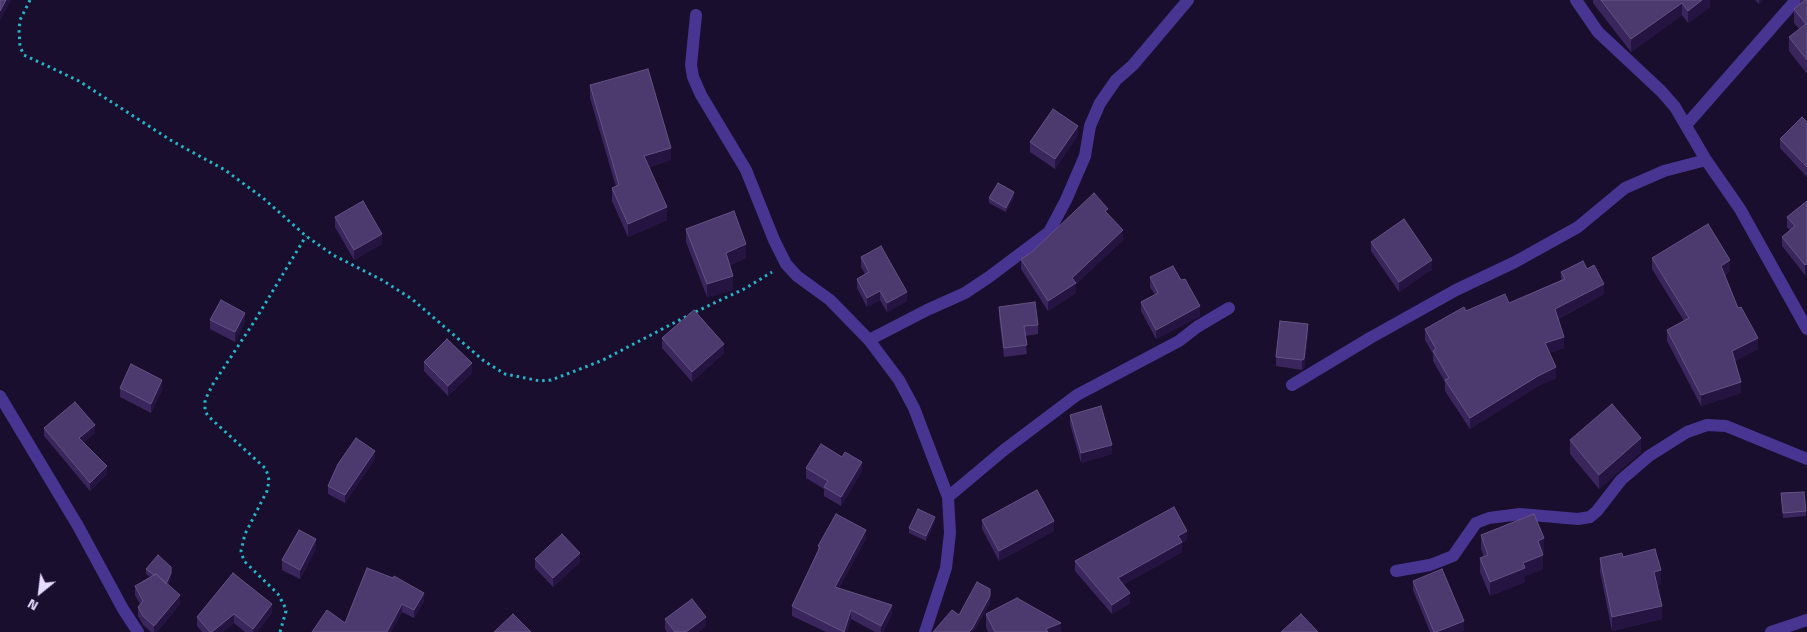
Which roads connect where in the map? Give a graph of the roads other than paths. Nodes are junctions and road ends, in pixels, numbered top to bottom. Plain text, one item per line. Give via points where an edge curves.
1 (1188, 0) edge
2 (1576, 0) edge
3 (1796, 0) edge
4 (696, 15) dead end
5 (1687, 124) junction
6 (1706, 160) junction
7 (1229, 308) dead end
8 (1807, 329) edge
9 (869, 340) junction
10 (1292, 385) dead end
11 (0, 396) edge
12 (1807, 459) edge
13 (948, 497) junction
14 (1396, 570) dead end
15 (1807, 620) edge
16 (138, 632) edge
17 (925, 632) edge
18 (1771, 632) edge

1 - 9 street via 1116,80 1100,103 1090,126 1085,156 1049,232 966,293
2 - 5 street via 1598,32 1662,92
3 - 5 street
4 - 9 street via 691,65 693,76 746,170 786,264 830,300
5 - 6 street
6 - 8 street via 1740,209
6 - 10 street via 1664,171 1625,188 1578,227 1456,290
7 - 13 street via 1179,341 1078,395
9 - 13 street via 899,380 914,408
11 - 16 street
12 - 14 street via 1726,426 1707,425 1687,432 1649,456 1621,480 1590,516 1578,519 1520,514 1489,518 1476,523 1452,556 1430,565
13 - 17 street via 950,533 946,568
15 - 18 street

